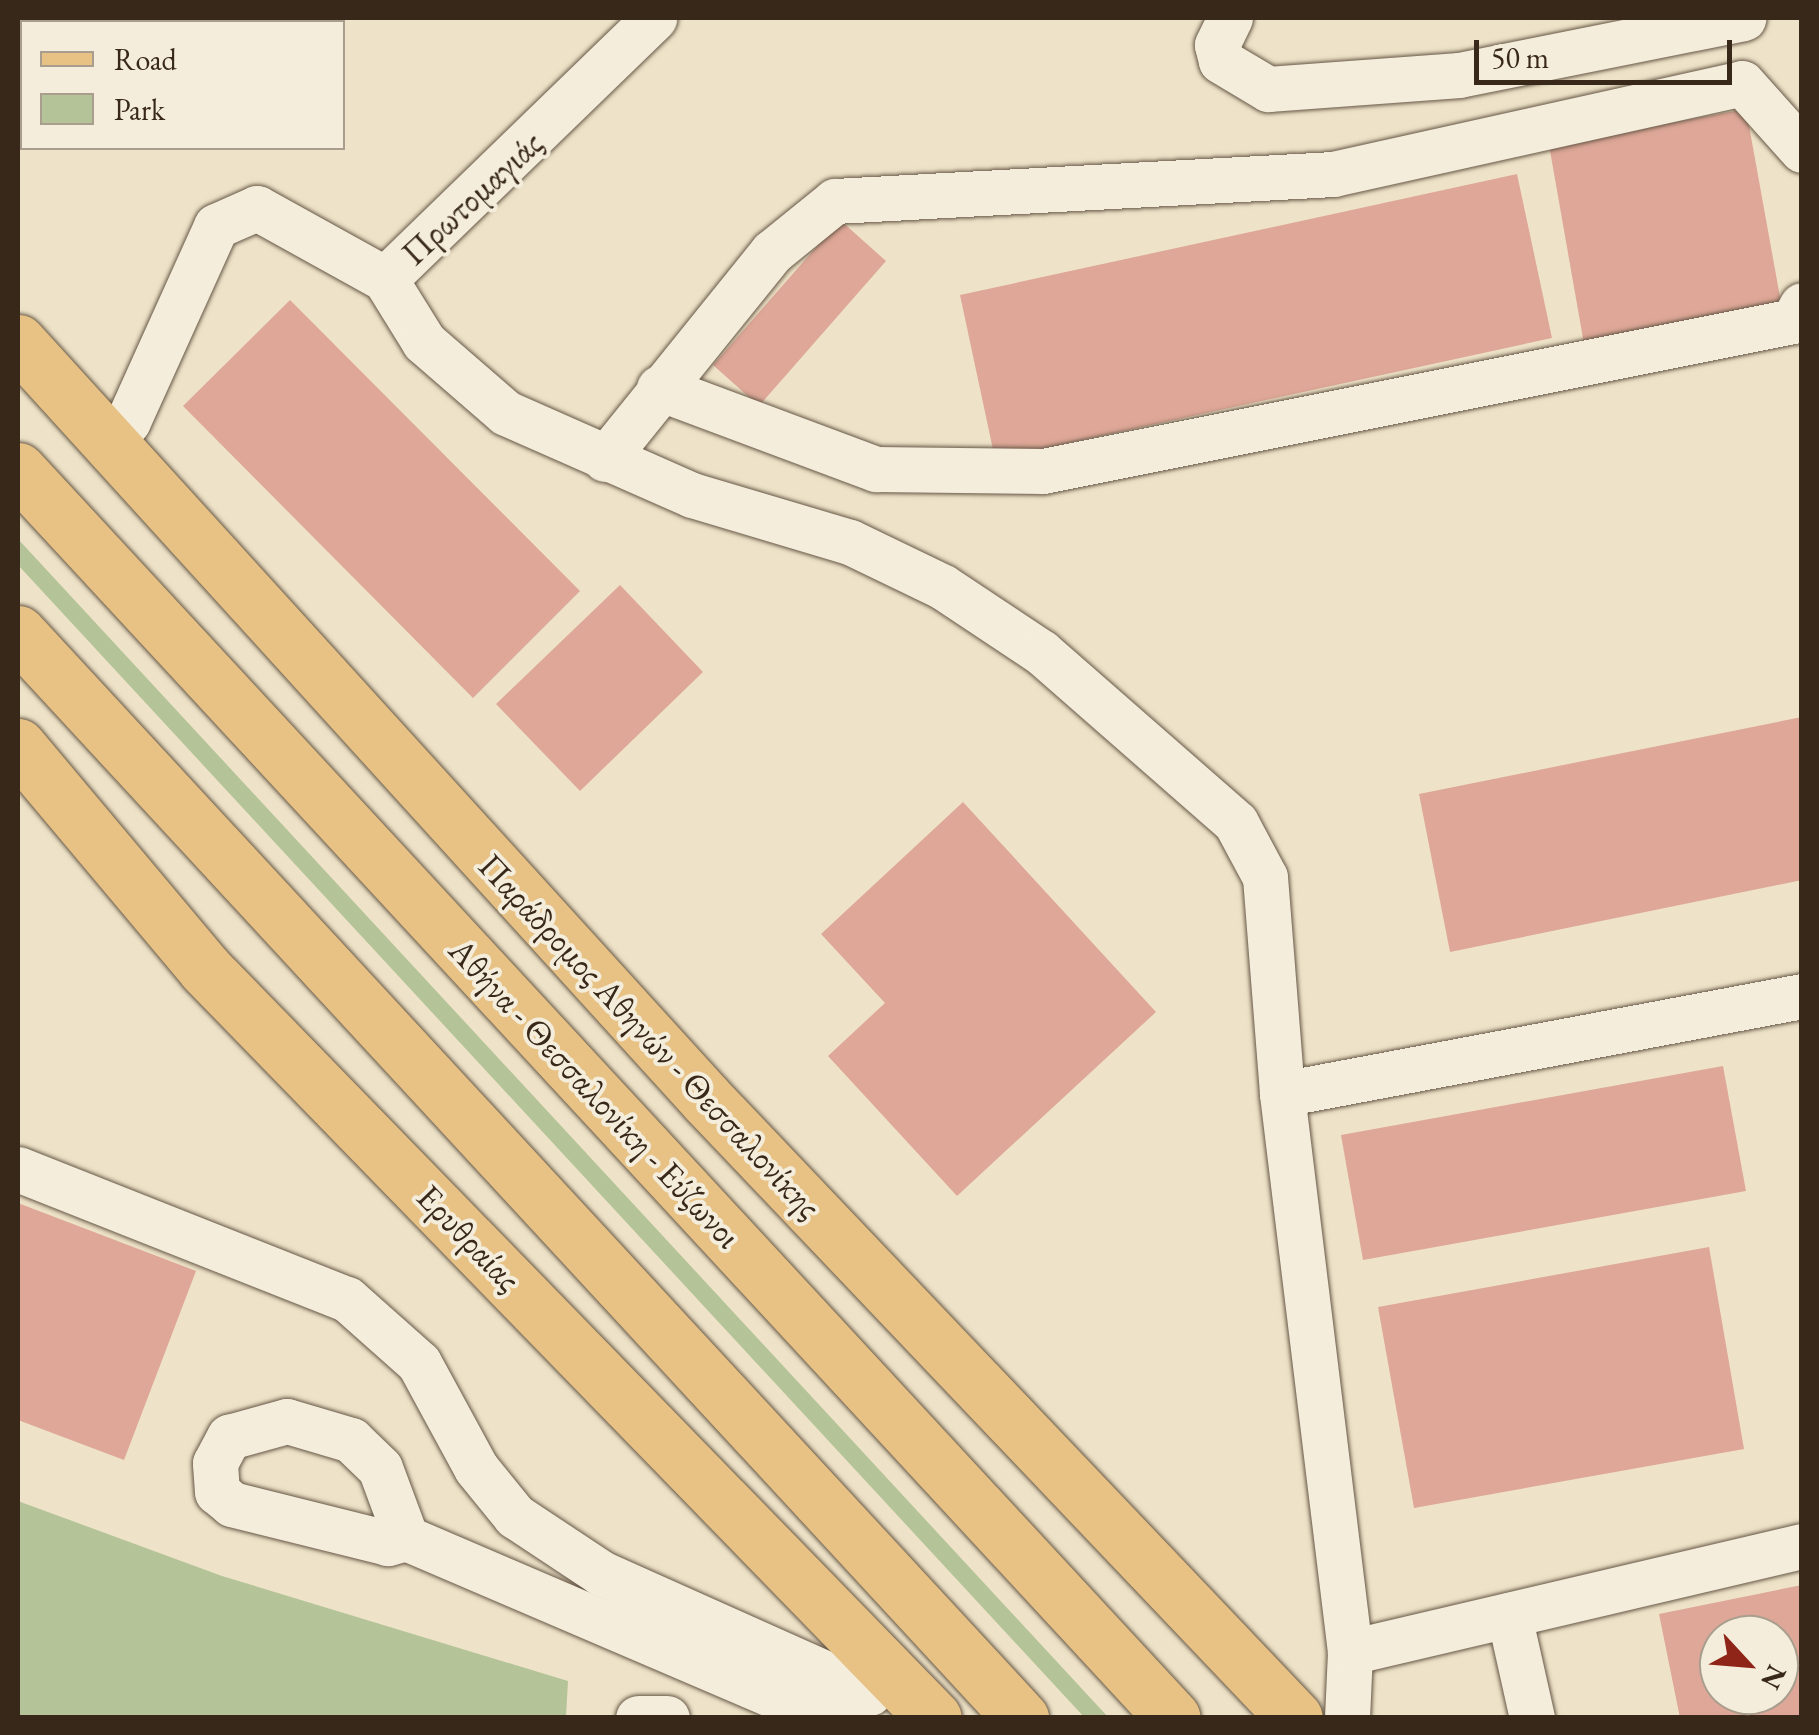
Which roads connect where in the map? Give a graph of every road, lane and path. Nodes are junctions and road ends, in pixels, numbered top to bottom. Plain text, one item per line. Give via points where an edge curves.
1 (654, 18) edge
2 (1230, 18) edge
3 (1743, 18) edge
4 (1802, 150) edge
5 (385, 279) junction
6 (1802, 305) edge
7 (18, 342) edge
8 (658, 388) junction
9 (108, 444) junction
10 (605, 459) junction
11 (18, 470) edge
12 (18, 634) edge
13 (18, 746) edge
14 (1802, 996) edge
15 (1282, 1094) junction
16 (18, 1169) edge
17 (406, 1538) dead end
18 (1802, 1546) edge
19 (1509, 1614) junction
20 (1350, 1652) junction
21 (880, 1680) junction
22 (638, 1718) edge
23 (667, 1718) edge
24 (934, 1718) edge
25 (1022, 1718) edge
26 (1173, 1718) edge
27 (1295, 1718) edge
28 (1347, 1718) edge
29 (1532, 1718) edge

1 - 5 street, Πρωτομαγιάς
2 - 3 street via 1217,44 1221,62 1268,89 1458,75
4 - 8 street via 1742,83 1333,174 835,200 772,252
5 - 9 street, Πρωτομαγιάς via 257,208 234,214 201,250 128,421
5 - 10 street via 424,342 506,413
6 - 8 street via 1793,322 1043,471 876,469
7 - 9 main road, Παράδρομος Αθηνών - Θεσσαλονίκης
8 - 10 street
9 - 27 main road, Παράδρομος Αθηνών - Θεσσαλονίκης via 706,1099
10 - 15 street via 900,563 1041,652 1180,769 1253,844 1265,877
11 - 26 main road, Αθήνα - Θεσσαλονίκη - Εύζωνοι
12 - 25 main road
13 - 21 main road, Ερυθραίας via 205,969
14 - 15 street
15 - 20 street
16 - 21 street via 347,1298 419,1363 476,1468 515,1516 600,1574
17 - 21 street via 777,1697
18 - 19 street
19 - 20 street
19 - 29 street
20 - 28 street
21 - 24 main road, Ερυθραίας
22 - 23 street

